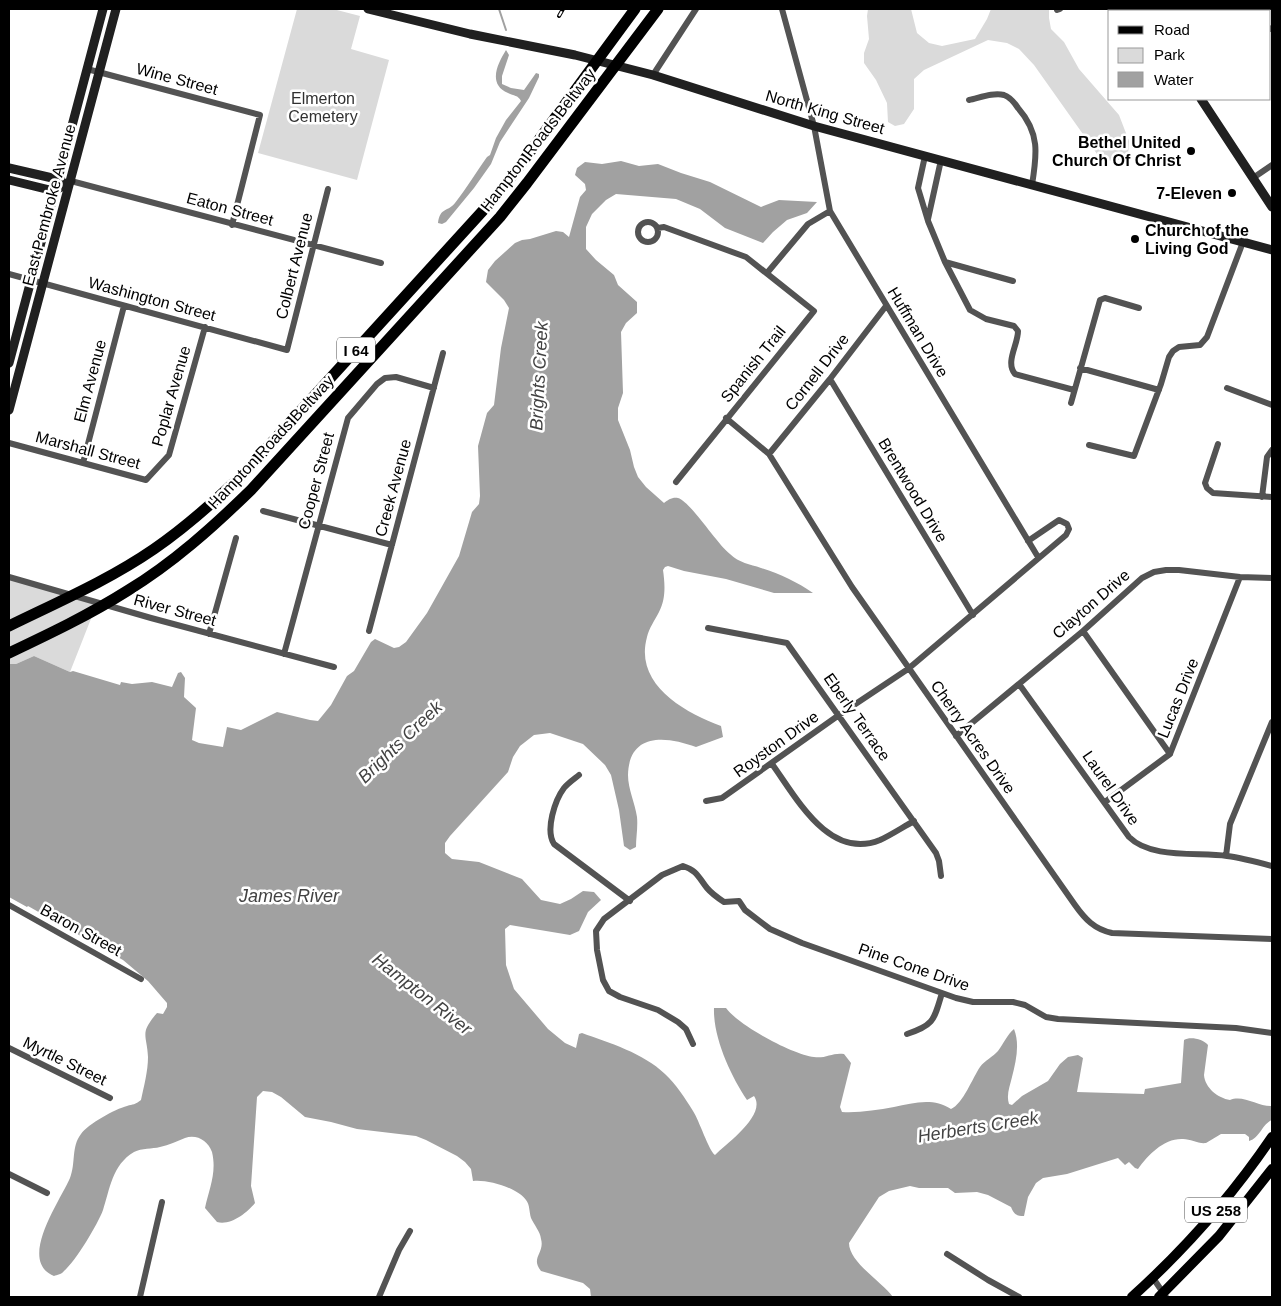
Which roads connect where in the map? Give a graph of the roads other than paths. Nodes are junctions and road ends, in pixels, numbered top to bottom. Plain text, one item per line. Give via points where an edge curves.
1 (103, 9) edge
2 (116, 9) edge
3 (368, 9) edge
4 (635, 9) edge
5 (658, 9) edge
6 (696, 9) edge
7 (782, 9) edge
8 (86, 69) junction
9 (100, 73) junction
10 (653, 76) junction
11 (969, 100) dead end
12 (1202, 100) edge
13 (814, 126) junction
14 (925, 156) junction
15 (941, 160) junction
16 (1272, 165) edge
17 (9, 168) edge
18 (1253, 178) junction
19 (9, 180) edge
20 (57, 180) junction
21 (71, 181) junction
22 (1032, 185) junction
23 (328, 189) dead end
24 (54, 191) junction
25 (1272, 207) edge
26 (830, 211) junction
27 (928, 220) junction
28 (232, 225) junction
29 (658, 228) dead end
30 (1243, 242) junction
31 (313, 247) junction
32 (1272, 250) edge
33 (945, 262) junction
34 (381, 263) dead end
35 (767, 273) junction
36 (9, 274) edge
37 (30, 280) junction
38 (1013, 281) dead end
39 (43, 284) junction
40 (124, 306) junction
41 (886, 306) junction
42 (1139, 308) dead end
43 (205, 327) junction
44 (287, 350) joint
45 (443, 353) dead end
46 (9, 363) edge
47 (20, 367) junction
48 (1080, 368) junction
49 (830, 379) junction
50 (434, 388) junction
51 (1227, 388) dead end
52 (1074, 390) junction
53 (1159, 390) junction
54 (1071, 403) dead end
55 (1272, 405) edge
56 (9, 410) edge
57 (726, 418) junction
58 (9, 443) edge
59 (1089, 444) dead end
60 (1218, 444) dead end
61 (1272, 450) edge
62 (769, 454) junction
63 (83, 463) junction
64 (156, 469) joint
65 (676, 482) dead end
66 (1262, 497) junction
67 (1272, 497) edge
68 (263, 511) dead end
69 (318, 525) junction
70 (236, 538) dead end
71 (1028, 541) junction
72 (392, 545) junction
73 (1038, 557) junction
74 (9, 577) edge
75 (1240, 577) junction
76 (1272, 578) edge
77 (973, 615) junction
78 (9, 626) edge
79 (708, 628) dead end
80 (369, 631) dead end
81 (1083, 631) junction
82 (209, 634) junction
83 (9, 653) edge
84 (284, 654) junction
85 (334, 667) dead end
86 (908, 669) junction
87 (1019, 684) junction
88 (839, 715) junction
89 (1272, 722) edge
90 (956, 736) junction
91 (1170, 754) junction
92 (772, 764) junction
93 (579, 775) dead end
94 (706, 801) dead end
95 (1105, 802) junction
96 (914, 821) junction
97 (1226, 856) junction
98 (1272, 866) edge
99 (941, 876) dead end
100 (630, 901) junction
101 (9, 905) edge
102 (1272, 939) edge
103 (141, 979) dead end
104 (942, 993) junction
105 (1272, 1033) edge
106 (907, 1034) dead end
107 (693, 1044) dead end
108 (9, 1048) edge
109 (110, 1098) dead end
110 (1272, 1137) edge
111 (1272, 1170) edge
112 (9, 1174) edge
113 (47, 1193) dead end
114 (162, 1202) dead end
115 (410, 1231) dead end
116 (946, 1254) dead end
117 (1153, 1278) junction
118 (1163, 1296) edge
119 (140, 1297) edge
120 (379, 1297) edge
121 (1020, 1297) edge
122 (1132, 1297) edge

1 - 8 main road, East Pembroke Avenue
2 - 9 main road, East Pembroke Avenue
3 - 10 main road, North King Street via 575,55
4 - 78 highway, Hampton Roads Beltway / I 64 via 489,204 242,475 214,502 154,549
5 - 83 highway, Hampton Roads Beltway / I 64 via 500,217 251,490 192,544 128,591
6 - 10 street
7 - 13 street, Huffman Drive
8 - 9 street, Wine Street
8 - 20 main road, East Pembroke Avenue
9 - 21 main road, East Pembroke Avenue
9 - 28 street, Wine Street via 260,115
10 - 13 main road, North King Street
11 - 22 street via 1004,95 1024,114 1036,143
12 - 18 main road
13 - 14 main road, North King Street
13 - 26 street, Huffman Drive
14 - 15 main road, North King Street
14 - 27 street via 918,188
15 - 22 main road, North King Street
15 - 27 street
16 - 18 street
17 - 20 main road, Eaton Street
18 - 25 main road
19 - 24 main road
20 - 21 main road, Eaton Street
20 - 24 main road, East Pembroke Avenue
21 - 24 main road
21 - 28 street, Eaton Street
21 - 39 main road, East Pembroke Avenue
22 - 30 main road, North King Street
23 - 31 street, Colbert Avenue
24 - 37 main road, East Pembroke Avenue
26 - 35 street via 808,224
26 - 41 street, Huffman Drive
27 - 33 street
28 - 31 street, Eaton Street
29 - 35 street, Spanish Trail via 672,229 746,257
30 - 32 main road, North King Street
30 - 53 street via 1208,337 1200,345 1179,347 1173,351
31 - 34 street, Eaton Street
31 - 44 street, Colbert Avenue
33 - 38 street
33 - 52 street via 970,310 977,316 1014,326 1018,331 1011,363 1015,374
35 - 57 street, Spanish Trail via 814,311
36 - 37 street, Washington Street
37 - 39 street, Washington Street
37 - 46 main road, East Pembroke Avenue
39 - 40 street, Washington Street
39 - 47 main road, East Pembroke Avenue
40 - 43 street, Washington Street
40 - 63 street, Elm Avenue
41 - 49 street, Cornell Drive
41 - 71 street, Huffman Drive
42 - 48 street via 1105,298 1100,300
43 - 44 street, Washington Street
43 - 64 street, Poplar Avenue via 169,455
45 - 50 street, Creek Avenue
46 - 47 street
47 - 56 main road, East Pembroke Avenue
48 - 52 street
48 - 53 street
49 - 62 street, Cornell Drive
49 - 77 street, Brentwood Drive
50 - 69 street, Cooper Street via 396,377 385,378 348,418
50 - 72 street, Creek Avenue
51 - 55 street
52 - 54 street
53 - 59 street via 1134,456
57 - 62 street, Cherry Acres Drive
57 - 65 street, Spanish Trail
58 - 63 street, Marshall Street
60 - 66 street via 1205,483 1207,488 1214,493
61 - 66 street via 1267,457
62 - 86 street, Cherry Acres Drive via 852,587
63 - 64 street, Marshall Street via 146,480
66 - 67 street
68 - 69 street
69 - 72 street
69 - 84 street, Cooper Street
70 - 82 street
71 - 73 street, Huffman Drive
71 - 73 street via 1059,520 1067,524 1066,534
72 - 80 street, Creek Avenue
73 - 77 street
74 - 82 street, River Street
75 - 76 street, Clayton Drive
75 - 81 street, Clayton Drive via 1179,570 1154,572 1142,578
75 - 91 street, Lucas Drive
77 - 86 street
79 - 88 street, Eberly Terrace via 787,643
81 - 87 street, Clayton Drive
81 - 91 street
82 - 84 street, River Street
84 - 85 street, River Street
86 - 88 street, Royston Drive
86 - 90 street, Cherry Acres Drive
87 - 90 street, Clayton Drive
87 - 95 street, Laurel Drive
88 - 92 street, Royston Drive
88 - 96 street, Eberly Terrace
89 - 97 street via 1230,824
90 - 102 street, Cherry Acres Drive via 1075,905 1096,928 1112,933
91 - 95 street, Lucas Drive
92 - 94 street, Royston Drive via 722,798
92 - 96 street via 814,822 843,841 855,844 879,840
93 - 100 street via 565,787 557,800 551,839
95 - 97 street, Laurel Drive via 1129,837 1142,847
96 - 99 street, Eberly Terrace via 936,853
97 - 98 street, Laurel Drive
100 - 104 street, Pine Cone Drive via 662,876 683,866 691,868 724,902 739,901 745,910 770,929
100 - 107 street via 604,919 596,931 603,980 609,991 658,1010 678,1022 686,1028
101 - 103 street, Baron Street
104 - 105 street, Pine Cone Drive via 973,1002 1013,1002 1058,1019 1236,1028
104 - 106 street via 929,1024
108 - 109 street, Myrtle Street
110 - 117 main road, US 258 via 1200,1229
111 - 118 main road, US 258 via 1219,1236
112 - 113 street
114 - 119 street
115 - 120 street
116 - 121 street
117 - 118 street
117 - 122 main road, US 258

